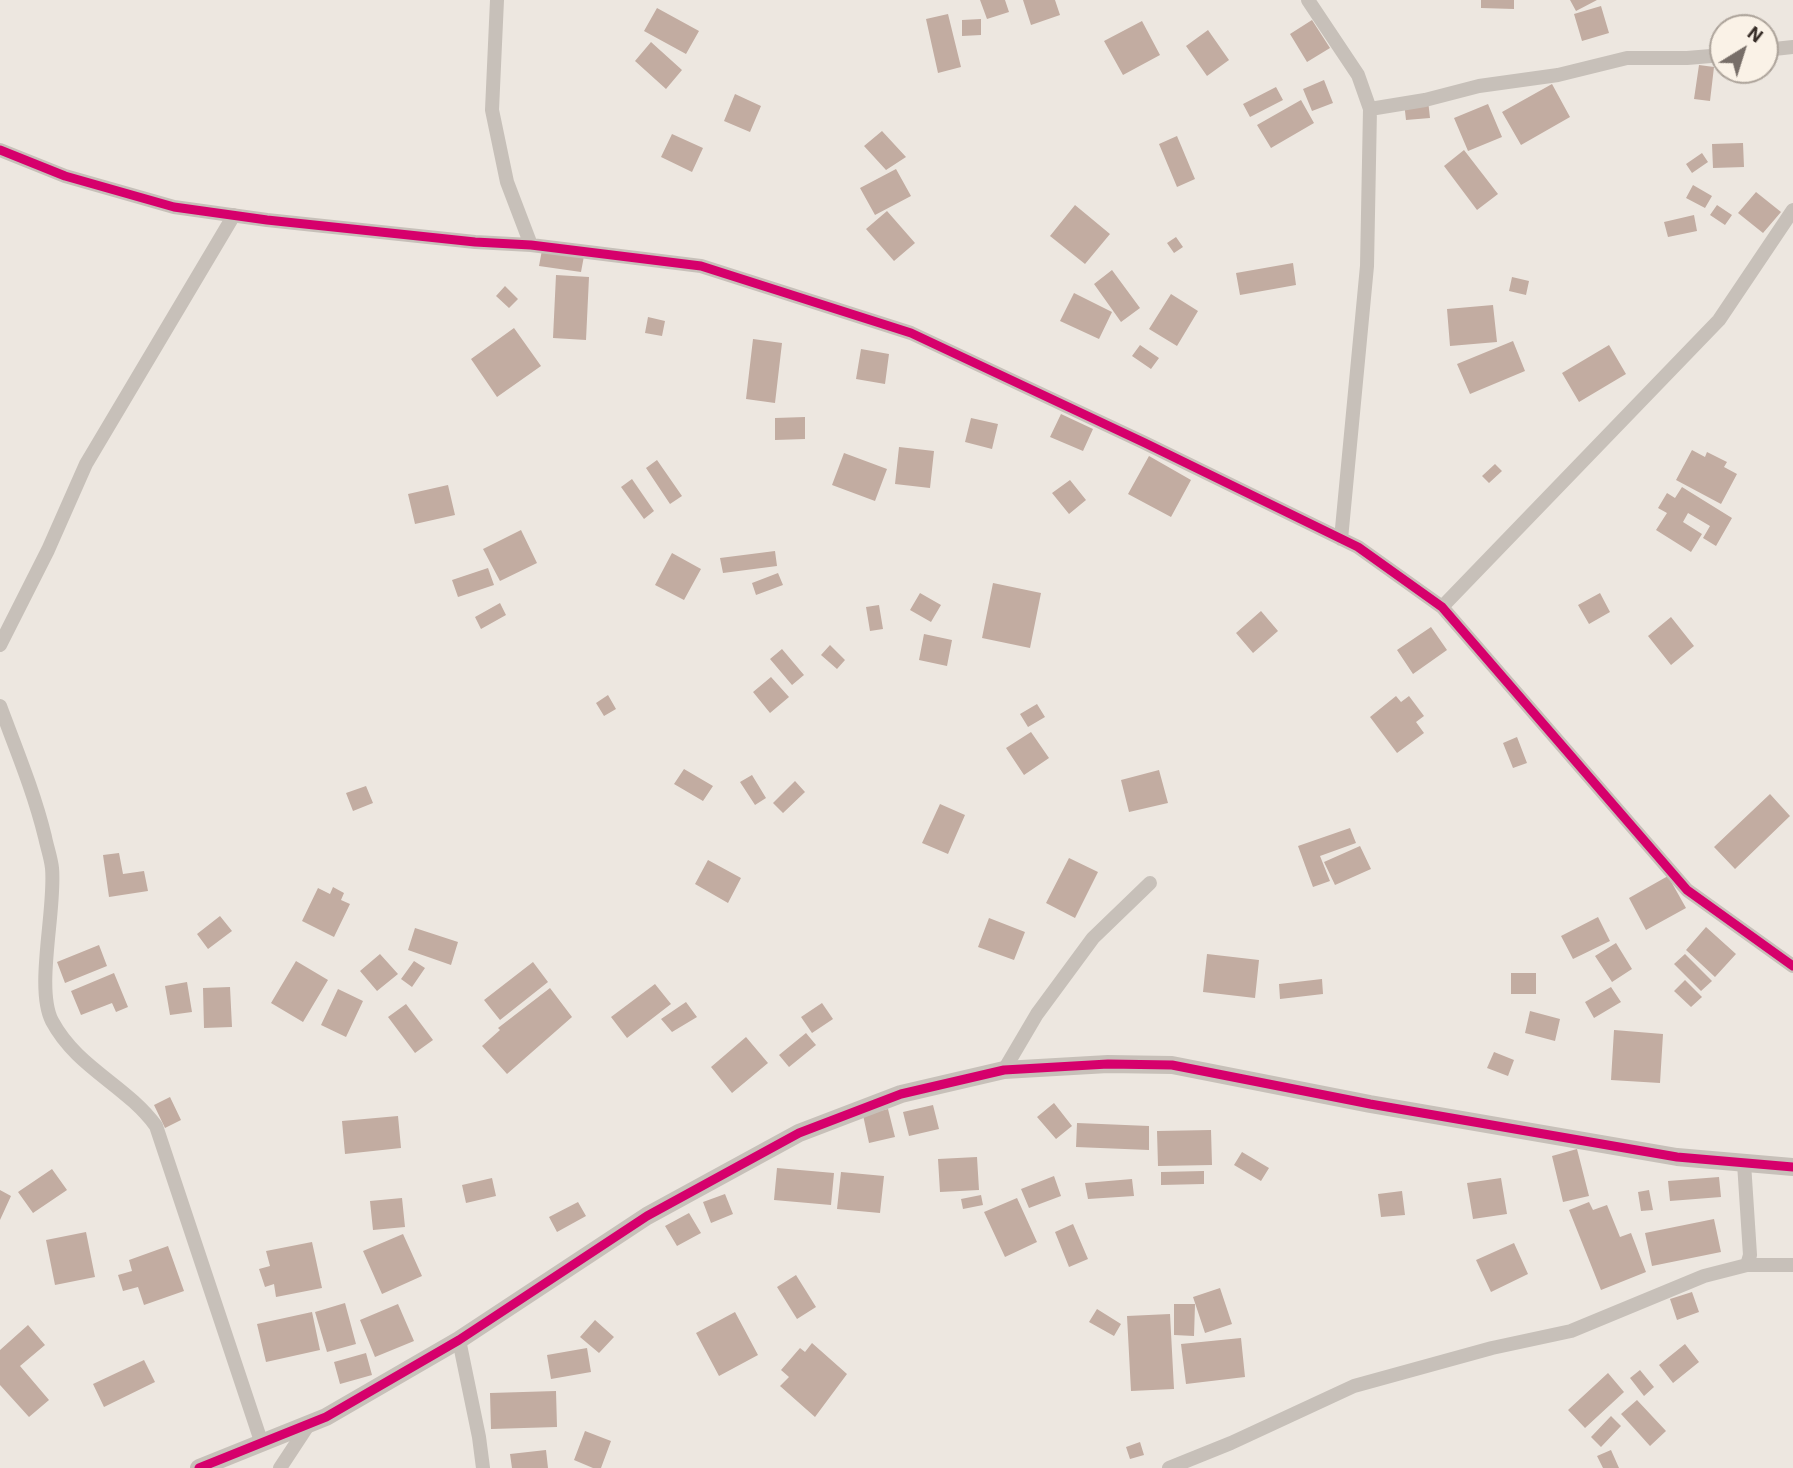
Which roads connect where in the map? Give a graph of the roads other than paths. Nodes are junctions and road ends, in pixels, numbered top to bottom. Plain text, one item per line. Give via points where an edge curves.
1 (497, 0) edge
2 (1308, 0) edge
3 (1709, 56) edge
4 (1370, 110) junction
5 (0, 150) edge
6 (1793, 210) edge
7 (234, 215) junction
8 (531, 245) junction
9 (1341, 539) junction
10 (1442, 607) junction
11 (0, 645) edge
12 (0, 706) edge
13 (1150, 883) dead end
14 (1793, 966) edge
15 (1004, 1070) junction
16 (1744, 1163) junction
17 (1793, 1167) edge
18 (1747, 1265) junction
19 (1793, 1265) edge
20 (459, 1340) junction
21 (309, 1424) junction
22 (262, 1444) junction
23 (199, 1468) edge
24 (279, 1468) edge
25 (483, 1468) edge
26 (1169, 1468) edge

1 - 8 street via 492,110 507,182
2 - 4 street via 1358,75
3 - 4 street via 1628,58
4 - 9 street via 1367,266
5 - 7 street via 65,176 174,207
6 - 10 street via 1719,320
7 - 8 street
7 - 11 street via 86,464
8 - 9 street via 701,266 911,333
9 - 10 street
10 - 14 street via 1687,890
12 - 22 street via 39,813 52,867 45,985 51,1020 77,1055 143,1108 156,1126
13 - 15 street via 1093,938 1037,1014
15 - 16 street via 1172,1065 1676,1157
15 - 20 street via 901,1094 799,1133 646,1216
16 - 17 street
16 - 18 street
18 - 19 street
18 - 26 street via 1704,1276 1571,1331 1354,1386
20 - 21 street
20 - 25 street
21 - 22 street
21 - 24 street
22 - 23 street

